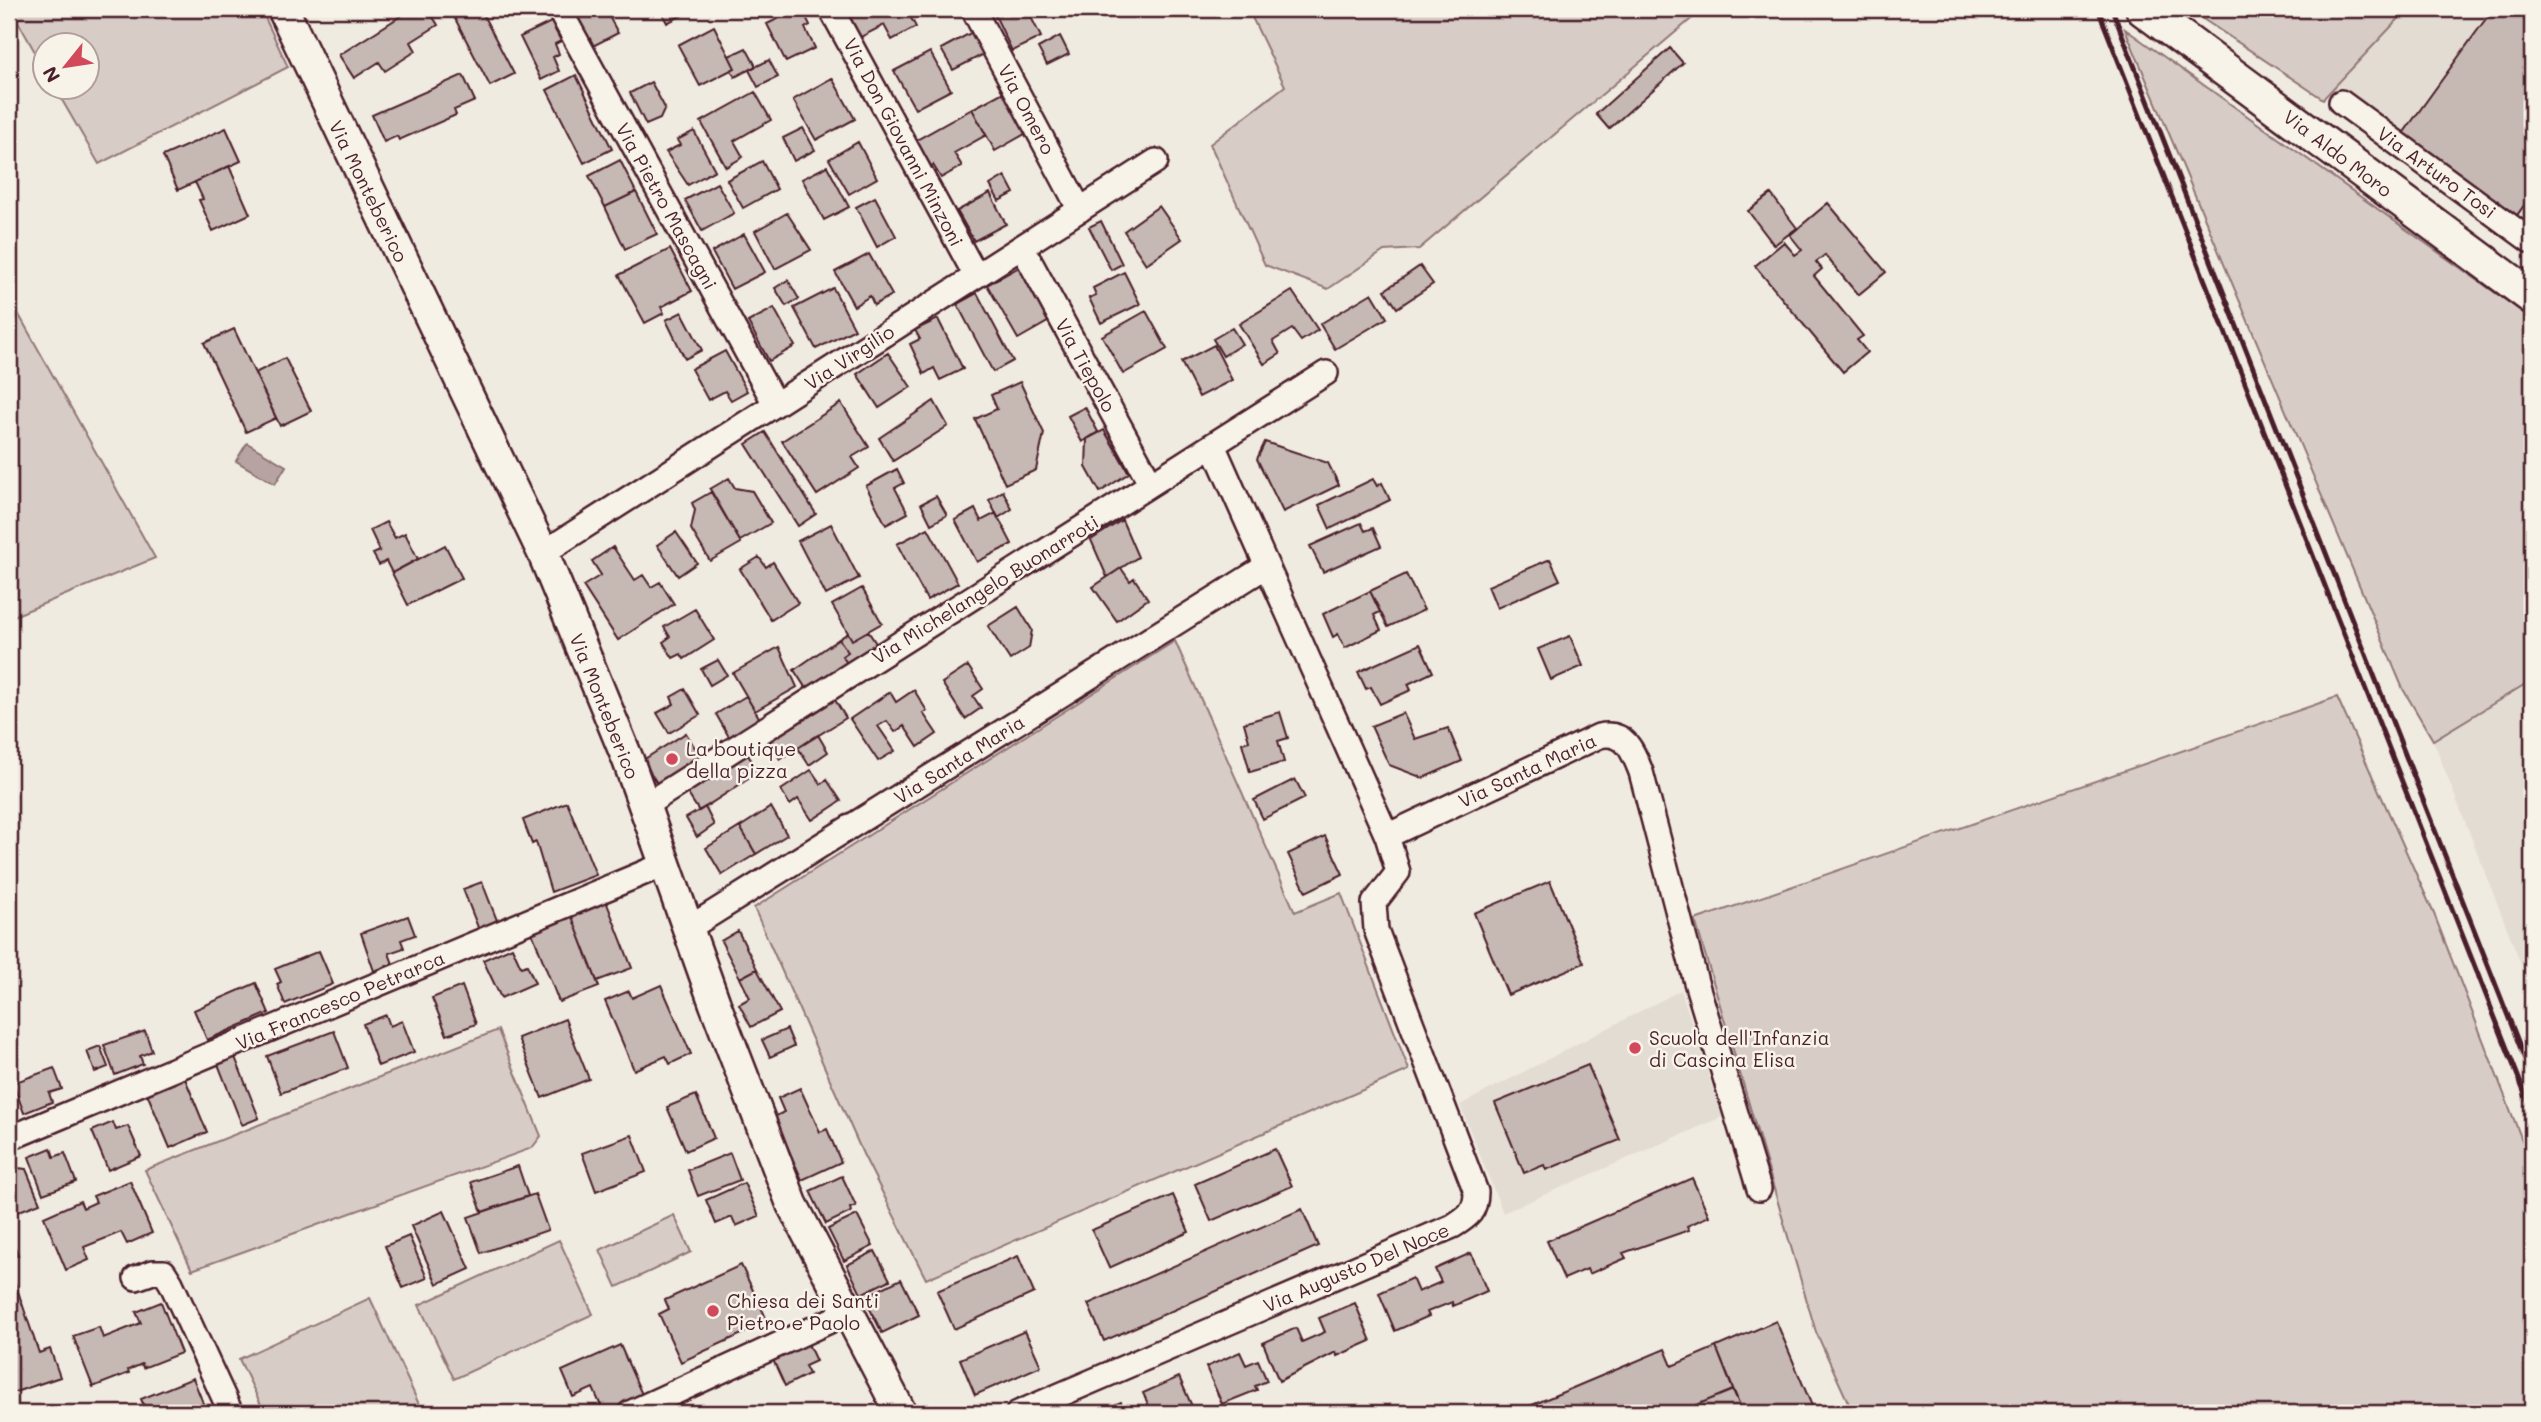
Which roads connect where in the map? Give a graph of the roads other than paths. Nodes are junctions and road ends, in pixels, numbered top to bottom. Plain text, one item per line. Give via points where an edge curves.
1 (283, 9) edge
2 (559, 9) edge
3 (831, 9) edge
4 (974, 9) edge
5 (2145, 10) edge
6 (2341, 102) dead end
7 (1156, 161) dead end
8 (1080, 210) junction
9 (2532, 242) edge
10 (1022, 247) junction
11 (976, 276) junction
12 (2532, 297) edge
13 (1326, 373) dead end
14 (775, 404) junction
15 (1213, 445) junction
16 (1151, 484) junction
17 (543, 553) junction
18 (1265, 567) junction
19 (644, 806) junction
20 (1387, 836) junction
21 (666, 864) junction
22 (689, 929) junction
23 (15, 1136) dead end
24 (1759, 1189) dead end
25 (136, 1279) dead end
26 (849, 1312) junction
27 (232, 1413) edge
28 (630, 1413) edge
29 (901, 1413) edge
30 (1018, 1413) edge

1 - 17 street, Via Monteberico
2 - 14 street, Via Pietro Mascagni
3 - 11 street, Via Don Giovanni Minzoni
4 - 8 street, Via Omero
5 - 12 main road, Via Aldo Moro
6 - 9 street, Via Arturo Tosi
7 - 8 street, Via Virgilio
8 - 10 street, Via Virgilio
10 - 11 street, Via Virgilio
10 - 16 street, Via Tiepolo
11 - 14 street, Via Virgilio
13 - 15 street, Via Michelangelo Buonarroti
14 - 17 street, Via Virgilio
15 - 16 street, Via Michelangelo Buonarroti
15 - 18 street
16 - 19 street, Via Michelangelo Buonarroti
17 - 19 street, Via Monteberico
18 - 20 street
18 - 22 street, Via Santa Maria
19 - 21 street, Via Monteberico
20 - 24 street, Via Santa Maria via 1599,736 1614,734 1628,744 1641,772 1696,982
20 - 30 street, Via Augusto Del Noce via 1398,872 1374,904 1376,930 1476,1192 1476,1206 1453,1226
21 - 22 street, Via Monteberico
21 - 23 street, Via Francesco Petrarca
22 - 26 street, Via Monteberico via 792,1204
25 - 27 street via 163,1272 171,1283
26 - 28 street
26 - 29 street, Via Monteberico

